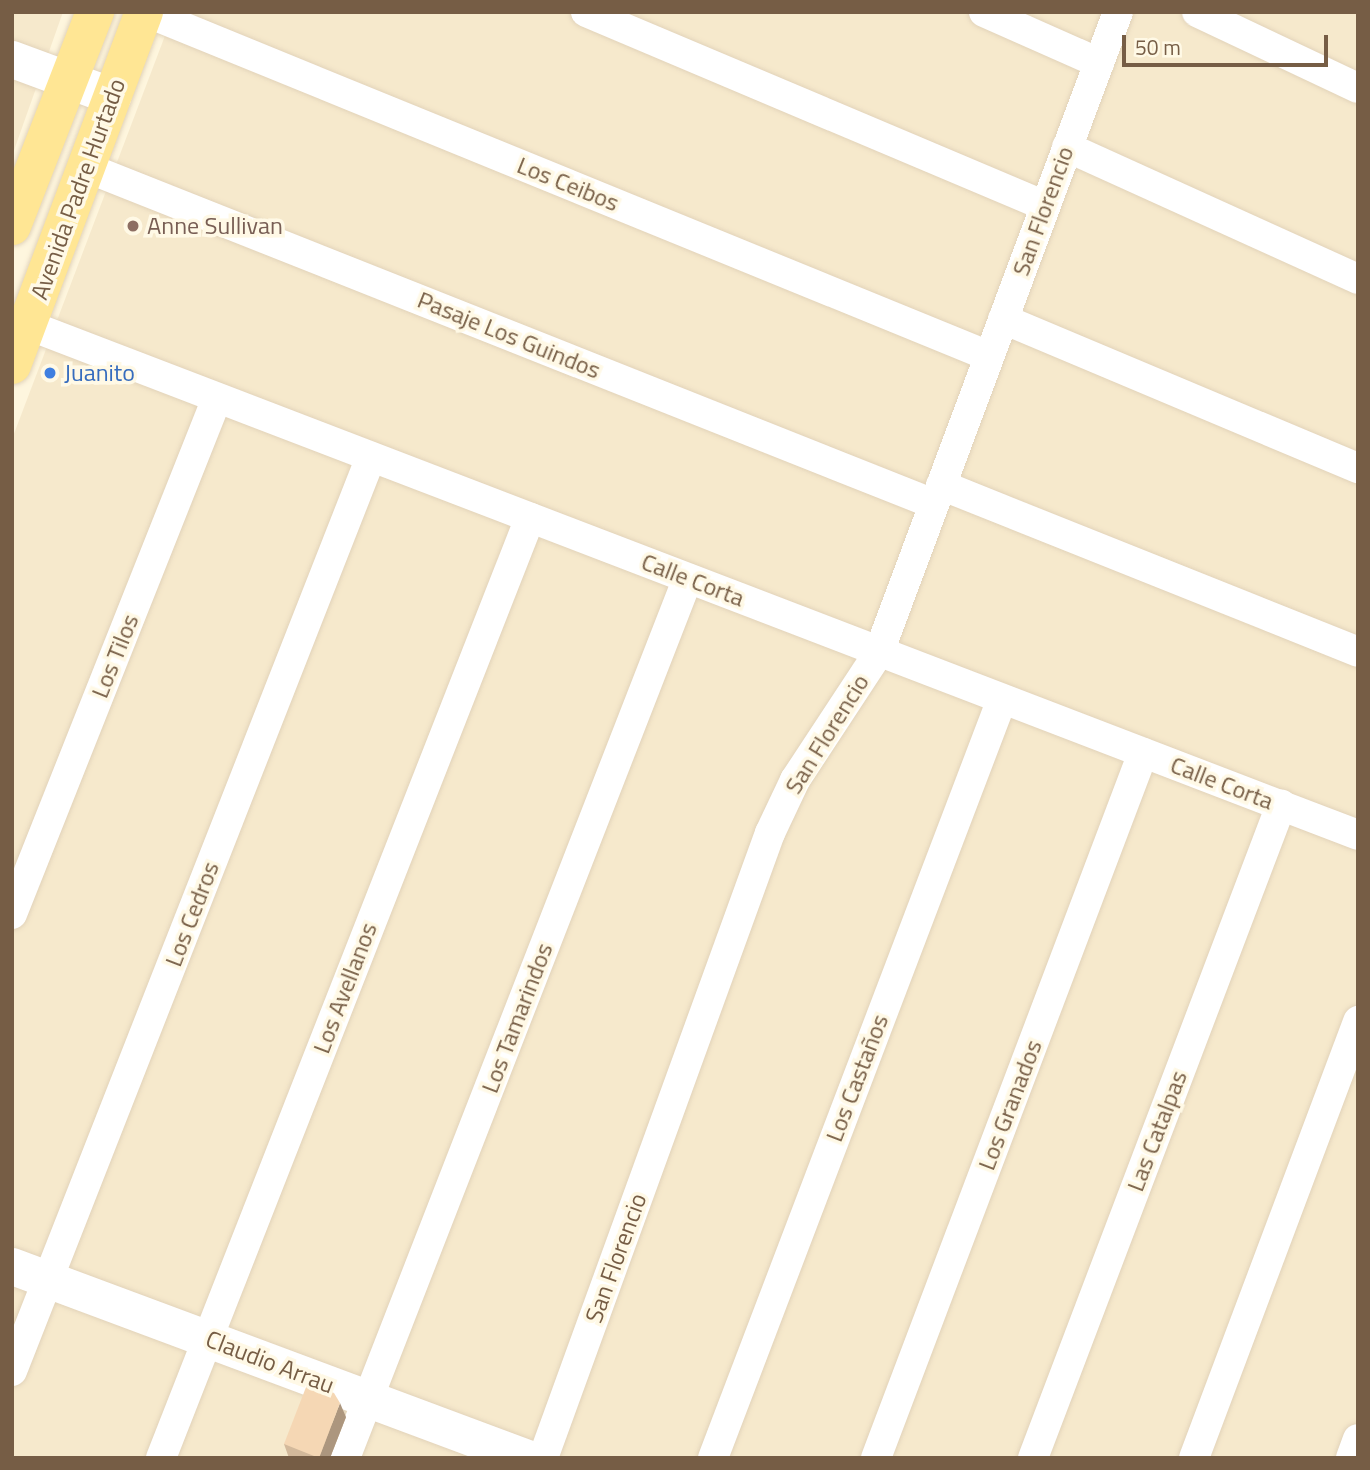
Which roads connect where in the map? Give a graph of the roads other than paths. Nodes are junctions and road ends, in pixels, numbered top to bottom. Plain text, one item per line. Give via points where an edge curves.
1 (95, 12) edge
2 (145, 12) edge
3 (586, 12) edge
4 (984, 12) edge
5 (1118, 12) edge
6 (1197, 12) edge
7 (12, 60) edge
8 (1099, 63) junction
9 (68, 80) junction
10 (1358, 88) edge
11 (112, 96) junction
12 (1067, 147) junction
13 (85, 167) junction
14 (1045, 206) junction
15 (12, 226) edge
16 (1358, 279) edge
17 (1003, 319) junction
18 (28, 326) junction
19 (989, 356) junction
20 (12, 365) edge
21 (217, 398) junction
22 (371, 457) junction
23 (1358, 468) edge
24 (937, 494) junction
25 (530, 518) junction
26 (688, 578) junction
27 (879, 652) junction
28 (1358, 652) edge
29 (1002, 699) junction
30 (1143, 753) junction
31 (1281, 805) junction
32 (1358, 835) edge
33 (12, 914) edge
34 (1358, 1021) edge
35 (12, 1266) edge
36 (49, 1279) junction
37 (208, 1338) junction
38 (12, 1371) edge
39 (369, 1399) junction
40 (1358, 1439) edge
41 (160, 1458) edge
42 (345, 1458) edge
43 (527, 1458) edge
44 (543, 1458) edge
45 (713, 1458) edge
46 (876, 1458) edge
47 (1032, 1458) edge
48 (1194, 1458) edge
49 (1351, 1458) edge

1 - 9 main road, Avenida Padre Hurtado
2 - 11 main road, Avenida Padre Hurtado
2 - 19 street, Los Ceibos
3 - 14 street
4 - 8 street
5 - 8 street, San Florencio
6 - 10 street
7 - 9 street
8 - 12 street, San Florencio
9 - 11 street
9 - 15 main road, Avenida Padre Hurtado
11 - 13 main road, Avenida Padre Hurtado
12 - 14 street, San Florencio
12 - 16 street
13 - 18 main road, Avenida Padre Hurtado
13 - 24 street, Pasaje Los Guindos
14 - 17 street, San Florencio
17 - 19 street, San Florencio
17 - 23 street
18 - 20 main road, Avenida Padre Hurtado
18 - 21 street, Calle Corta
19 - 24 street, San Florencio
21 - 22 street, Calle Corta
21 - 33 street, Los Tilos
22 - 25 street, Calle Corta
22 - 36 street, Los Cedros
24 - 27 street, San Florencio
24 - 28 street, Pasaje Los Guindos
25 - 26 street, Calle Corta
25 - 37 street, Los Avellanos
26 - 27 street, Calle Corta
26 - 39 street, Los Tamarindos
27 - 29 street, Calle Corta
27 - 44 street, San Florencio via 795,780 770,833
29 - 30 street, Calle Corta
29 - 45 street, Los Castaños
30 - 31 street, Calle Corta
30 - 46 street, Los Granados
31 - 32 street, Calle Corta
31 - 47 street, Las Catalpas
34 - 48 street
35 - 36 street, Claudio Arrau
36 - 37 street, Claudio Arrau
36 - 38 street, Los Cedros
37 - 39 street, Claudio Arrau
37 - 41 street, Los Avellanos
39 - 42 street, Los Tamarindos
39 - 43 street, Claudio Arrau
40 - 49 street

